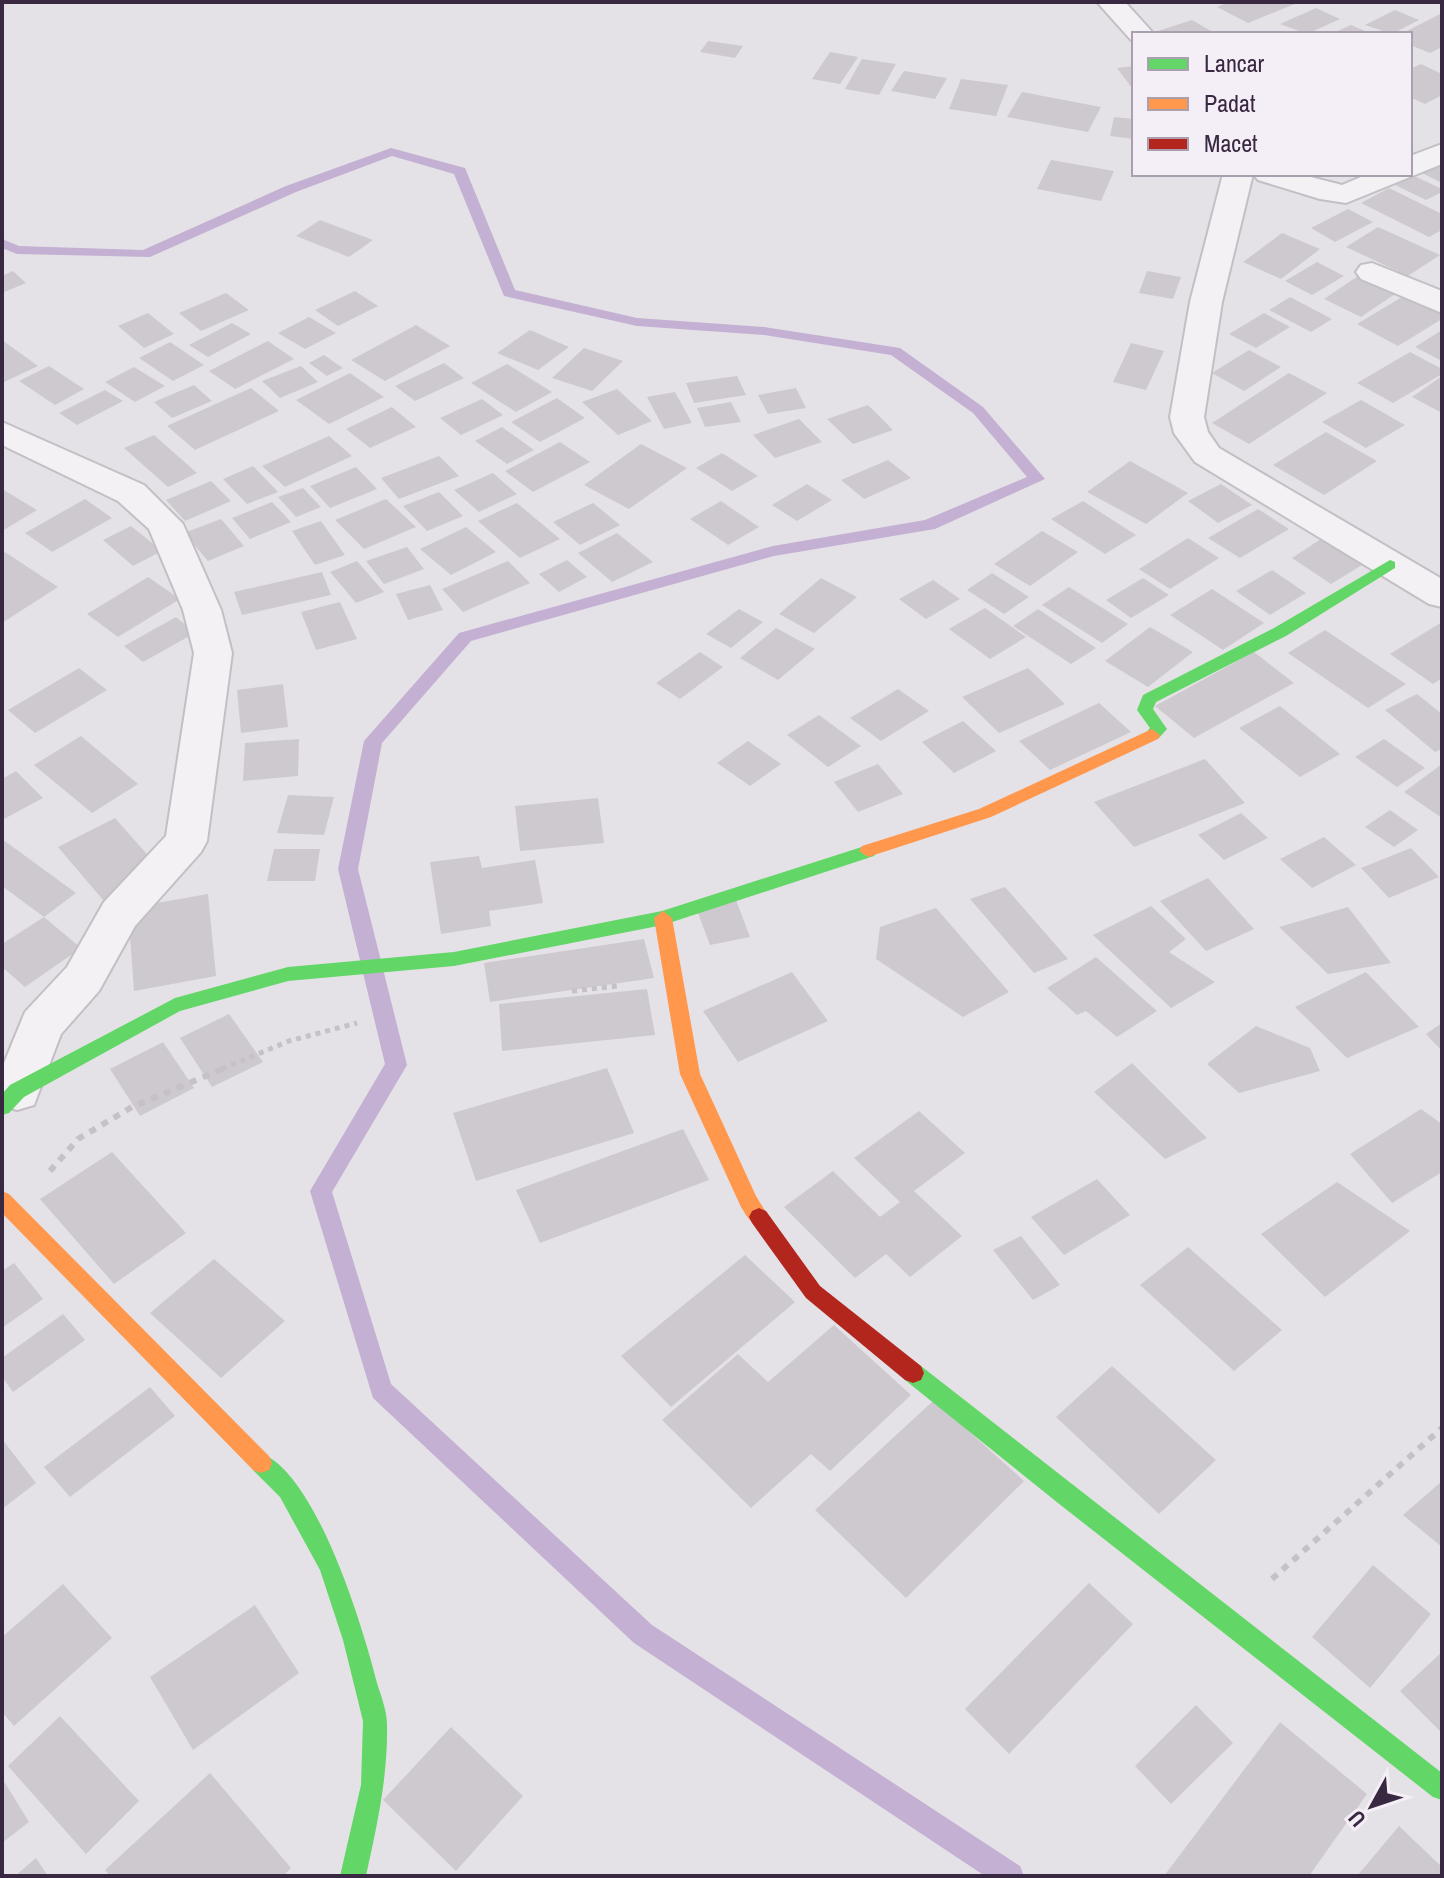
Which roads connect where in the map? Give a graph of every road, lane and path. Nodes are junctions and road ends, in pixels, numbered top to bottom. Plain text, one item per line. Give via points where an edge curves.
1 (1110, 2) edge
2 (1139, 32) edge
3 (1442, 153) edge
4 (1412, 166) edge
5 (1238, 176) edge
6 (1275, 176) edge
7 (1389, 176) edge
8 (1372, 272) dead end
9 (1442, 303) edge
10 (2, 432) edge
11 (1390, 565) junction
12 (1442, 595) edge
13 (663, 918) junction
14 (628, 984) dead end
15 (567, 992) dead end
16 (370, 1019) dead end
17 (9, 1099) edge
18 (6, 1212) edge
19 (1442, 1428) edge
20 (1226, 1620) junction
21 (1442, 1788) edge
22 (353, 1876) edge

1 - 2 street
3 - 4 street
5 - 11 street via 1206,302 1187,417 1191,433 1207,455
6 - 7 street via 1346,194
8 - 9 street
10 - 17 street via 131,493 165,524 202,610 213,653 186,841 119,914 83,979 41,1025
11 - 12 street
11 - 13 street via 1280,632 1149,699 1145,710 1158,724 1155,734 985,813
13 - 17 street via 454,959 288,974 175,1005
13 - 20 street via 690,1074 748,1201 813,1292
14 - 15 path
16 - 18 path via 289,1041 132,1107 78,1139
18 - 22 street via 288,1490 330,1566 375,1721 373,1785
19 - 20 path
20 - 21 street

